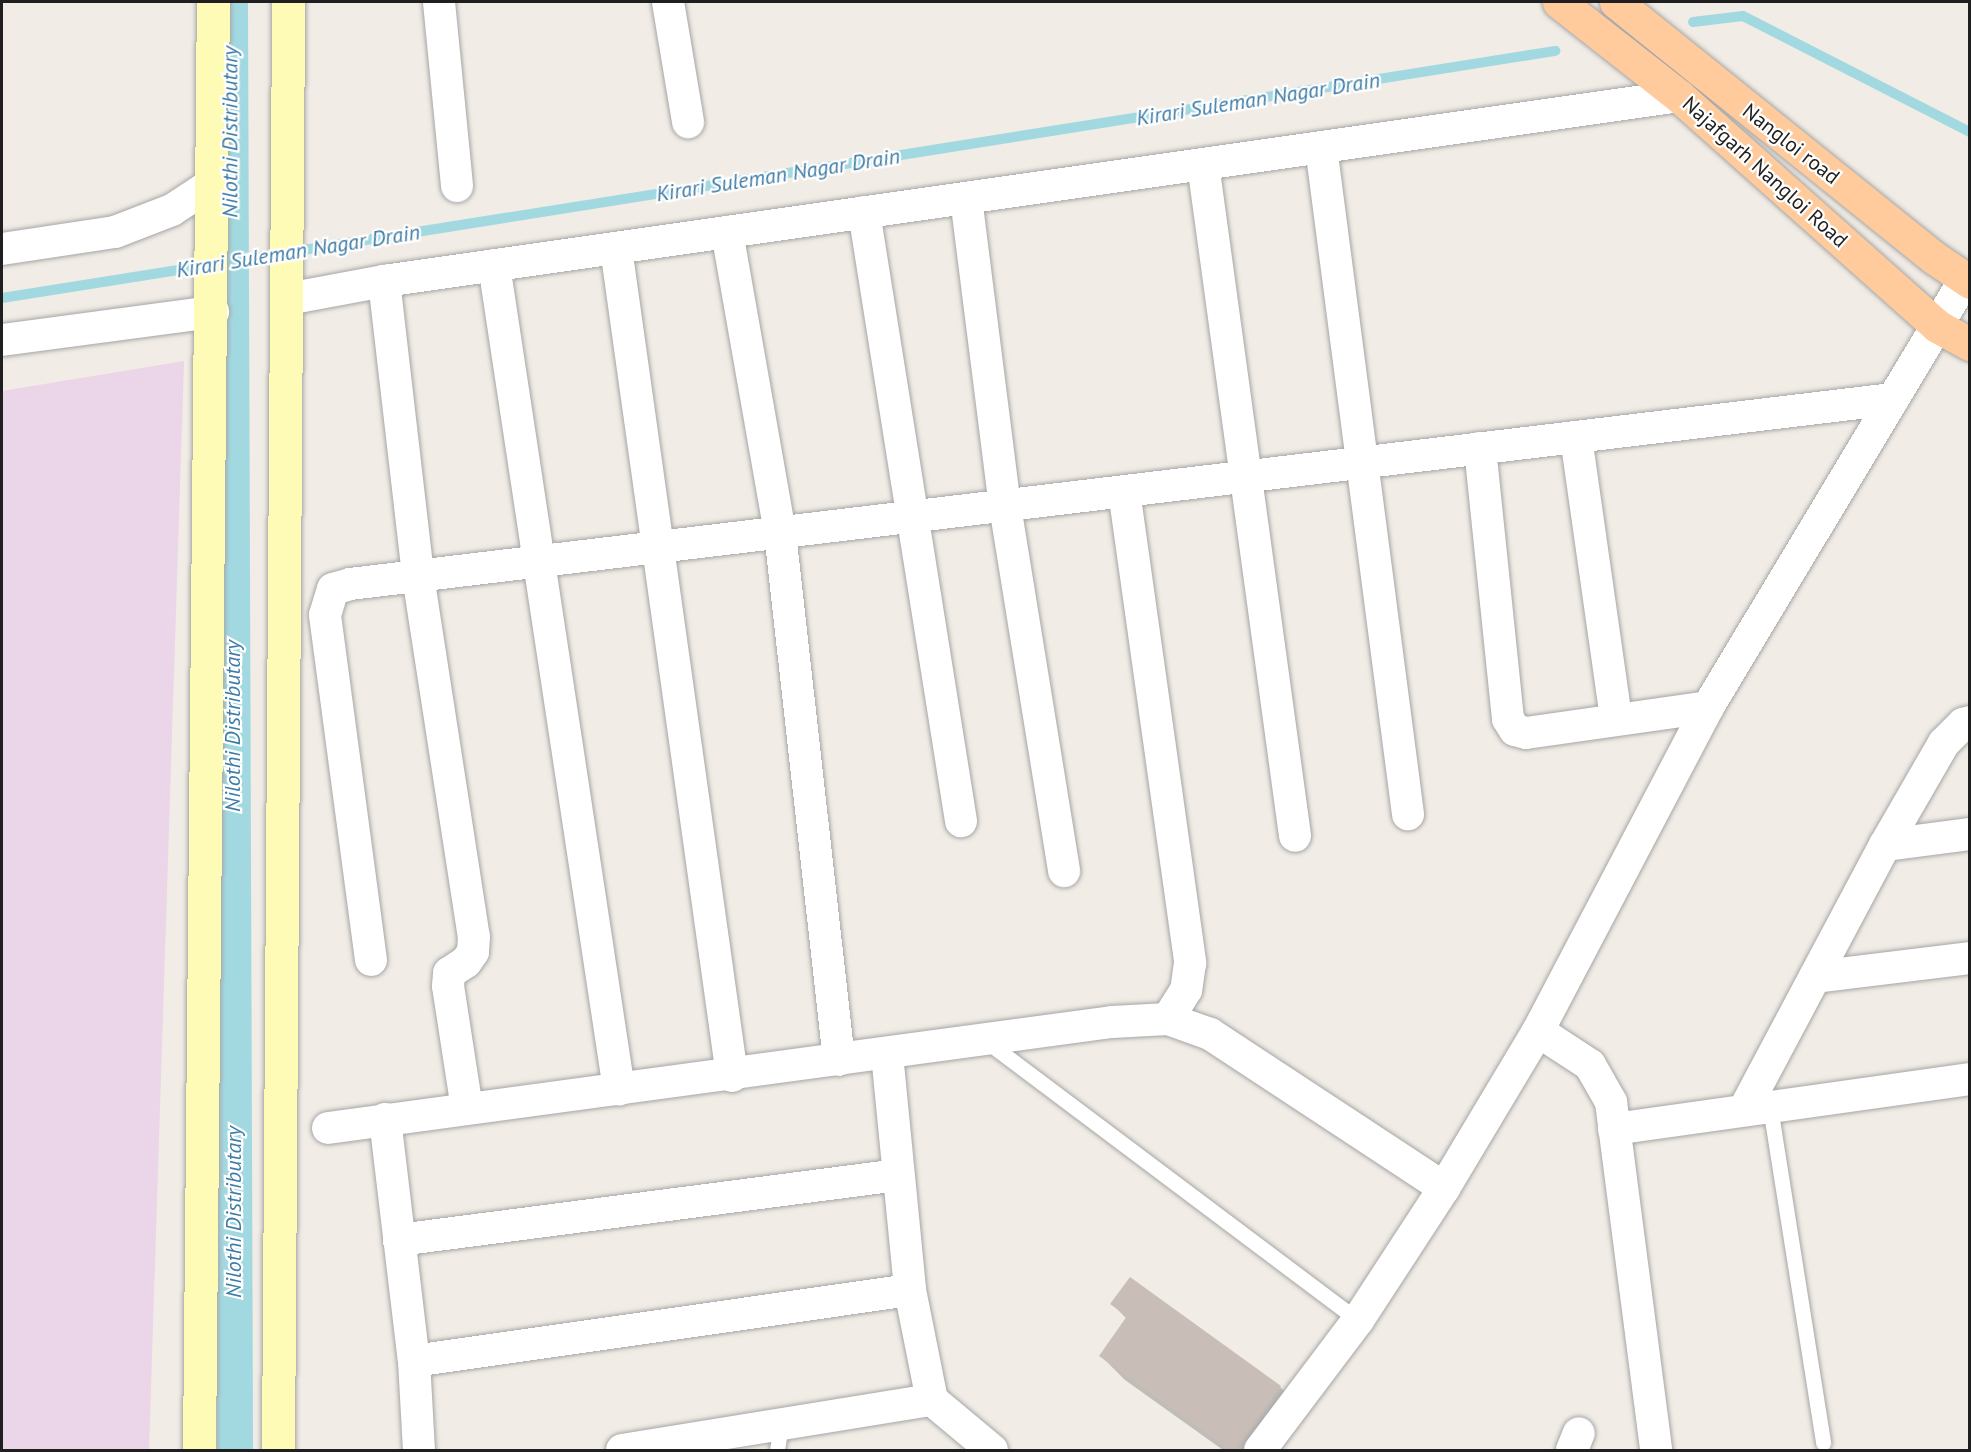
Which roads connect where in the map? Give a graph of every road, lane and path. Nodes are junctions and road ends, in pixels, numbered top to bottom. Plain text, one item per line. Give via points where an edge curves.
1 (213, 2) edge
2 (288, 2) edge
3 (439, 2) edge
4 (668, 2) edge
5 (1558, 2) edge
6 (1616, 2) edge
7 (1678, 96) junction
8 (688, 122) dead end
9 (1321, 147) junction
10 (1203, 164) junction
11 (213, 183) junction
12 (457, 186) dead end
13 (966, 198) junction
14 (864, 212) junction
15 (727, 232) junction
16 (616, 248) junction
17 (2, 249) edge
18 (494, 265) junction
19 (384, 281) junction
20 (1967, 281) edge
21 (287, 293) junction
22 (213, 299) junction
23 (1936, 326) junction
24 (2, 340) edge
25 (1970, 344) edge
26 (1893, 399) junction
27 (1575, 437) junction
28 (1480, 448) junction
29 (1361, 462) junction
30 (1246, 477) junction
31 (1124, 491) junction
32 (1005, 506) junction
33 (911, 517) junction
34 (780, 533) junction
35 (658, 547) junction
36 (539, 562) junction
37 (418, 576) junction
38 (1708, 707) junction
39 (1616, 718) junction
40 (1970, 722) edge
41 (1408, 814) dead end
42 (961, 821) dead end
43 (1970, 834) edge
44 (1295, 836) dead end
45 (1886, 845) junction
46 (1064, 870) dead end
47 (1970, 958) edge
48 (371, 960) dead end
49 (1815, 977) junction
50 (1168, 1019) junction
51 (1538, 1031) junction
52 (985, 1040) junction
53 (887, 1054) junction
54 (839, 1060) junction
55 (732, 1076) junction
56 (1970, 1079) edge
57 (619, 1090) junction
58 (467, 1109) junction
59 (1757, 1109) junction
60 (385, 1119) junction
61 (327, 1128) dead end
62 (1614, 1129) junction
63 (898, 1175) junction
64 (1444, 1188) junction
65 (399, 1240) junction
66 (910, 1290) junction
67 (1358, 1320) junction
68 (414, 1361) junction
69 (932, 1401) junction
70 (779, 1438) edge
71 (1823, 1443) dead end
72 (199, 1450) edge
73 (278, 1450) edge
74 (419, 1450) edge
75 (622, 1450) edge
76 (992, 1450) edge
77 (1260, 1450) edge
78 (1656, 1450) edge

1 - 11 street
2 - 21 street
3 - 12 street
4 - 8 street
5 - 7 main road, Najafgarh Nangloi Road
6 - 20 main road, Nangloi road via 1679,56
7 - 9 street
7 - 23 main road, Najafgarh Nangloi Road
9 - 10 street
9 - 29 street
10 - 13 street
10 - 30 street
11 - 17 street via 172,210 115,232
11 - 22 street
13 - 14 street
13 - 32 street
14 - 15 street
14 - 33 street
15 - 16 street
15 - 34 street
16 - 18 street
16 - 35 street
18 - 19 street
18 - 36 street
19 - 21 street
19 - 37 street
20 - 23 street
21 - 73 street
22 - 24 street
22 - 72 street
23 - 25 main road, Najafgarh Nangloi Road
23 - 26 street
26 - 27 street
26 - 38 street
27 - 28 street
27 - 39 street
28 - 29 street
28 - 39 street via 1508,719 1515,730 1526,733
29 - 30 street
29 - 41 street
30 - 31 street
30 - 44 street
31 - 32 street
31 - 50 street via 1190,963 1186,990
32 - 33 street
32 - 46 street
33 - 34 street
33 - 42 street
34 - 35 street
34 - 54 street
35 - 36 street
35 - 55 street
36 - 37 street
36 - 57 street
37 - 48 street via 333,589 325,615
37 - 58 street via 474,937 473,952 449,973 448,986
38 - 39 street
38 - 51 street
40 - 45 street via 1944,743
43 - 45 street
45 - 49 street
47 - 49 street
49 - 59 street
50 - 52 street via 1112,1022
50 - 64 street via 1210,1034
51 - 62 street via 1590,1065 1611,1102
51 - 64 street
52 - 53 street
52 - 67 lane
53 - 54 street
53 - 63 street
54 - 55 street
55 - 57 street
56 - 59 street
57 - 58 street
58 - 60 street
59 - 62 street
59 - 71 lane
60 - 61 street
60 - 65 street
62 - 78 street
63 - 65 street
63 - 66 street
64 - 67 street
65 - 68 street
66 - 68 street
66 - 69 street
67 - 77 street
68 - 74 street
69 - 70 street
69 - 76 street
70 - 75 street

